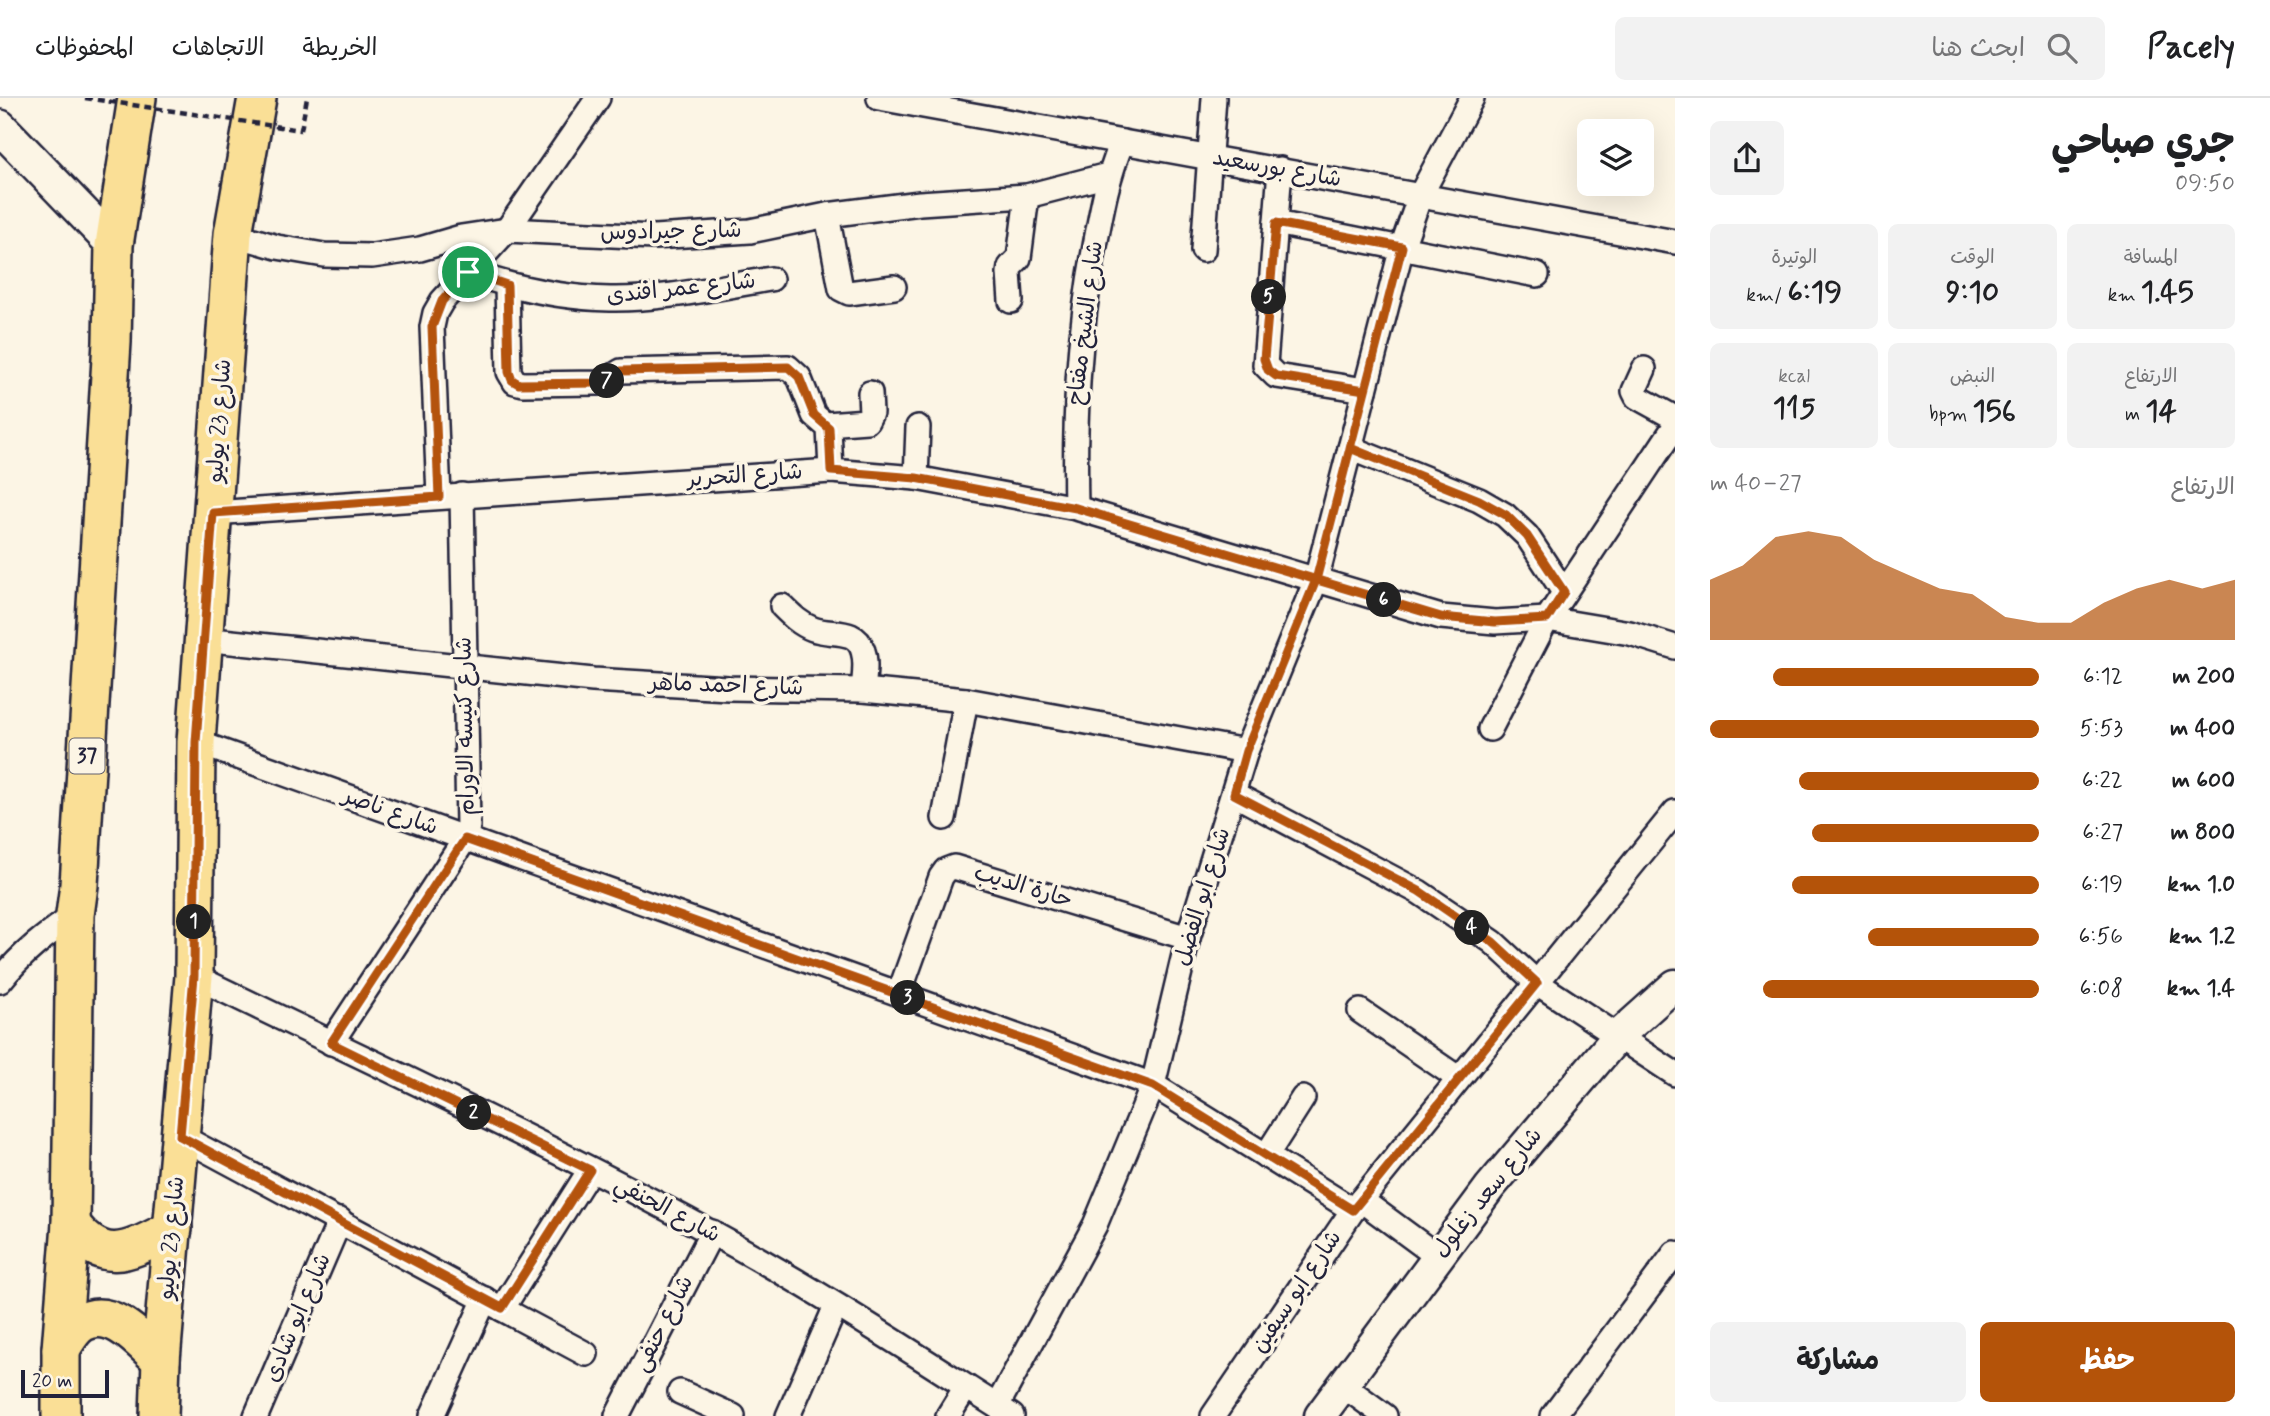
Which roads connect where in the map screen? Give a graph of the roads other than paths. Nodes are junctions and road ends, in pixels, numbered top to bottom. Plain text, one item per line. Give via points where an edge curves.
1 (136, 98) edge
2 (257, 98) edge
3 (598, 98) edge
4 (879, 98) edge
5 (1214, 98) edge
6 (1472, 98) edge
7 (4, 139) edge
8 (1122, 142) junction
9 (1210, 158) junction
10 (1280, 169) junction
11 (1108, 175) junction
12 (1420, 195) junction
13 (1027, 196) junction
14 (827, 215) junction
15 (1276, 223) junction
16 (507, 230) junction
17 (233, 234) junction
18 (1675, 242) edge
19 (114, 245) junction
20 (1402, 247) junction
21 (1203, 250) dead end
22 (468, 272) junction
23 (1537, 275) dead end
24 (771, 279) dead end
25 (507, 285) junction
26 (894, 287) dead end
27 (1011, 301) dead end
28 (1644, 369) dead end
29 (1365, 390) junction
30 (870, 393) dead end
31 (1675, 418) edge
32 (826, 424) junction
33 (918, 426) dead end
34 (1675, 426) edge
35 (1350, 448) junction
36 (831, 471) junction
37 (916, 478) junction
38 (451, 496) junction
39 (1076, 508) junction
40 (213, 513) junction
41 (1316, 580) junction
42 (1564, 592) junction
43 (782, 606) dead end
44 (1547, 619) junction
45 (203, 639) junction
46 (1675, 647) edge
47 (465, 665) junction
48 (863, 690) junction
49 (966, 700) junction
50 (1490, 729) dead end
51 (196, 742) junction
52 (1246, 751) junction
53 (1234, 794) junction
54 (1675, 812) edge
55 (944, 818) dead end
56 (465, 839) junction
57 (75, 915) junction
58 (1188, 938) junction
59 (194, 976) junction
60 (0, 981) edge
61 (1537, 983) junction
62 (1675, 985) edge
63 (899, 994) junction
64 (1360, 1011) dead end
65 (1618, 1036) junction
66 (331, 1043) junction
67 (1675, 1074) edge
68 (1458, 1078) junction
69 (1153, 1086) junction
70 (1303, 1098) dead end
71 (180, 1136) junction
72 (1266, 1156) junction
73 (590, 1170) junction
74 (1357, 1205) junction
75 (340, 1220) junction
76 (71, 1223) junction
77 (173, 1229) junction
78 (712, 1232) junction
79 (1675, 1253) edge
80 (1437, 1256) junction
81 (494, 1304) junction
82 (836, 1306) junction
83 (61, 1349) junction
84 (586, 1354) dead end
85 (161, 1360) junction
86 (1344, 1386) junction
87 (966, 1387) junction
88 (680, 1392) dead end
89 (1005, 1411) edge
90 (61, 1416) edge
91 (160, 1416) edge
92 (256, 1416) edge
93 (432, 1416) edge
94 (617, 1416) edge
95 (733, 1416) edge
96 (788, 1416) edge
97 (947, 1416) edge
98 (1213, 1416) edge
99 (1320, 1416) edge
100 (1385, 1416) edge
101 (1553, 1416) edge

1 - 19 main road, 37
2 - 17 main road, شارع 23 يوليو
3 - 16 street, شارع كنيسه الاورام
4 - 8 street, شارع بورسعيد
5 - 9 street
6 - 12 street, شارع ابو الفضل
7 - 19 main road
8 - 9 street, شارع بورسعيد
8 - 11 street, شارع الشيخ مفتاح
9 - 10 street, شارع بورسعيد
9 - 21 street
10 - 12 street, شارع بورسعيد
10 - 15 street
11 - 13 street, شارع جيرادوس
11 - 39 street, شارع الشيخ مفتاح via 1079,348
12 - 18 street, شارع بورسعيد
12 - 20 street, شارع ابو الفضل
13 - 14 street, شارع جيرادوس
13 - 27 street via 1019,258 1009,273
14 - 16 street, شارع جيرادوس via 750,231 654,237
14 - 26 street via 841,289 849,293
15 - 20 street
15 - 29 street via 1264,359 1268,370 1276,376
16 - 17 street, شارع جيرادوس via 372,256 324,255
16 - 22 street, شارع كنيسه الاورام
17 - 40 main road, شارع 23 يوليو
19 - 57 main road, 37 via 113,342
20 - 23 street
20 - 29 street, شارع ابو الفضل
22 - 25 street, شارع عمر افندى
22 - 38 street, شارع كنيسه الاورام via 442,301 432,327
24 - 25 street, شارع عمر افندى via 612,299 559,296
25 - 32 street via 509,372 515,382 598,383 621,371 782,366 796,373 814,415
28 - 31 street via 1634,391 1637,397
29 - 35 street, شارع ابو الفضل
30 - 32 street via 867,421
32 - 36 street
33 - 37 street
34 - 42 street
35 - 41 street, شارع ابو الفضل
35 - 42 street via 1506,515 1527,536
36 - 37 street, شارع التحرير
36 - 38 street, شارع التحرير
37 - 39 street, شارع التحرير
38 - 40 street, شارع التحرير
38 - 47 street, شارع كنيسه الاورام
39 - 41 street, شارع التحرير
40 - 45 main road, شارع 23 يوليو
41 - 44 street, شارع التحرير via 1441,617 1495,622
41 - 52 street, شارع ابو الفضل
42 - 44 street
43 - 48 street via 796,621 814,630 841,632 860,643
44 - 46 street, شارع التحرير via 1630,633
44 - 50 street
45 - 47 street, شارع احمد ماهر
45 - 51 main road, شارع 23 يوليو
47 - 48 street, شارع احمد ماهر via 593,680
47 - 56 street, شارع كنيسه الاورام
48 - 49 street, شارع احمد ماهر
49 - 52 street, شارع احمد ماهر
49 - 55 street
51 - 56 street, شارع ناصر
51 - 59 main road, شارع 23 يوليو
52 - 53 street, شارع ابو الفضل
53 - 58 street, شارع ابو الفضل
53 - 61 street via 1419,891 1493,942
54 - 61 street, شارع ابو سيفين
56 - 63 street, شارع ناصر
56 - 66 street, شارع كنيسه الاورام
57 - 60 street via 41,939
57 - 76 main road, 37
58 - 63 street, حارة الديب via 954,867 941,877
58 - 69 street, شارع ابو الفضل
59 - 66 street, شارع الحنفي
59 - 71 main road, شارع 23 يوليو
61 - 65 street
61 - 68 street, شارع ابو سيفين
62 - 65 street, شارع سعد زغلول
63 - 69 street, شارع ناصر
64 - 68 street
65 - 67 street
65 - 80 street, شارع سعد زغلول
66 - 73 street, شارع الحنفي
68 - 74 street, شارع ابو سيفين
69 - 72 street, شارع ناصر
69 - 89 street, شارع ابو الفضل via 1095,1225
70 - 72 street
71 - 75 street
71 - 77 main road, شارع 23 يوليو
72 - 74 street, شارع ناصر
73 - 78 street, شارع الحنفي
73 - 81 street
74 - 80 street, شارع ناصر
74 - 98 street, شارع ابو سيفين
75 - 81 street
75 - 92 street, شارع ابو شادى
76 - 77 main road via 92,1247 105,1251 134,1248
76 - 83 main road, 37
77 - 85 main road, شارع 23 يوليو
78 - 82 street, شارع الحنفي
78 - 94 street, شارع حنفى
79 - 101 street
80 - 86 street, شارع سعد زغلول
81 - 84 street
81 - 93 street
82 - 87 street, شارع الحنفي
82 - 96 street
83 - 85 main road via 79,1324 111,1321
83 - 90 main road, 37
85 - 91 main road, شارع 23 يوليو
86 - 99 street, شارع سعد زغلول
86 - 100 street
87 - 89 street, شارع الحنفي
87 - 97 street
88 - 95 street

